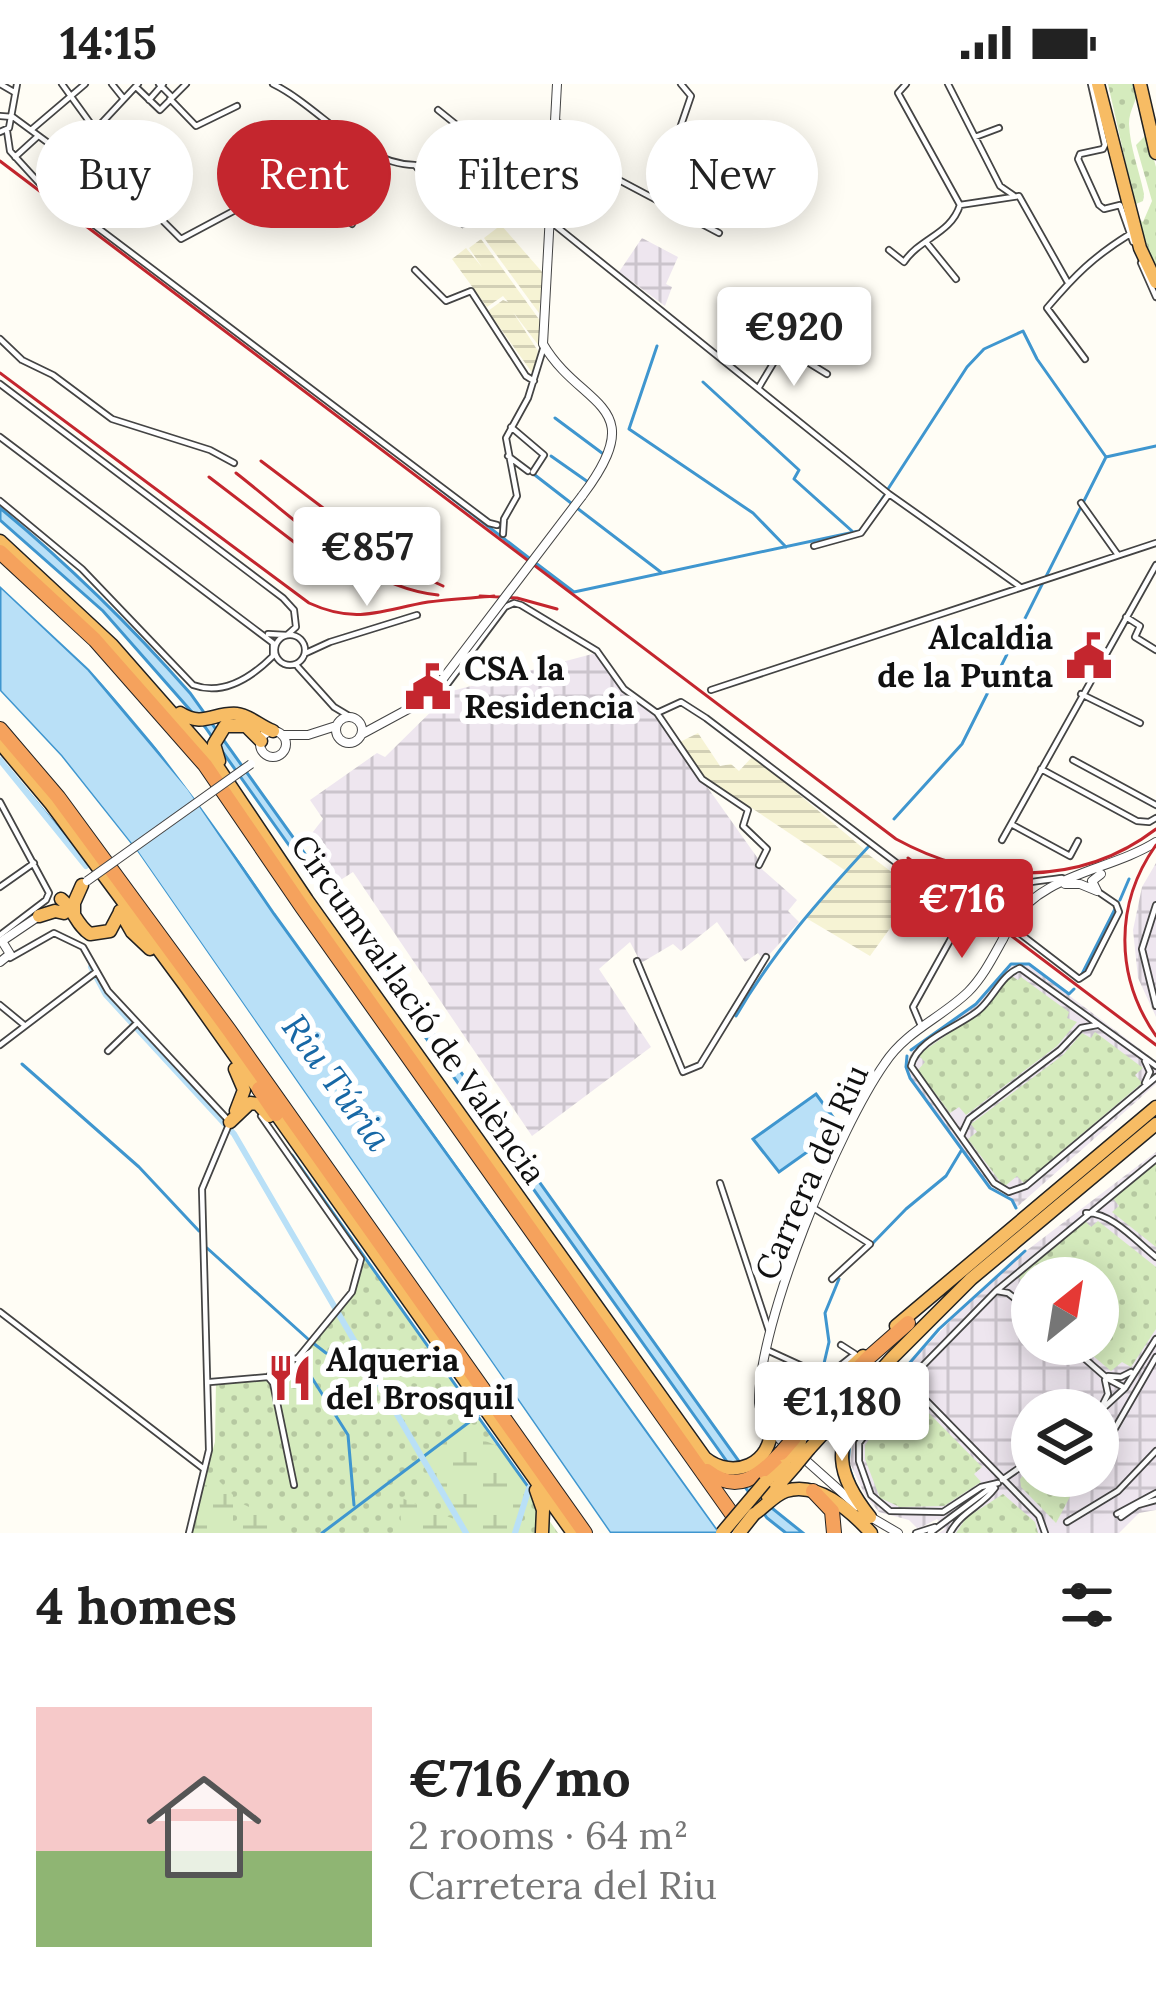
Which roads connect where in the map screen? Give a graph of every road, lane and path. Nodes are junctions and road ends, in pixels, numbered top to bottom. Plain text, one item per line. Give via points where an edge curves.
1 (0, 84) edge
2 (62, 84) edge
3 (85, 84) edge
4 (112, 84) edge
5 (186, 84) edge
6 (273, 84) edge
7 (556, 84) edge
8 (681, 84) edge
9 (906, 84) edge
10 (948, 84) edge
11 (1098, 84) edge
12 (1140, 84) edge
13 (161, 85) edge
14 (137, 86) edge
15 (16, 88) edge
16 (71, 97) junction
17 (171, 98) junction
18 (124, 99) junction
19 (149, 100) junction
20 (237, 106) dead end
21 (438, 110) dead end
22 (0, 116) edge
23 (9, 117) junction
24 (86, 120) edge
25 (105, 120) edge
26 (321, 120) edge
27 (450, 120) edge
28 (556, 120) edge
29 (683, 120) edge
30 (1000, 128) dead end
31 (32, 130) junction
32 (3, 132) edge
33 (36, 133) edge
34 (975, 137) junction
35 (36, 138) edge
36 (1156, 153) edge
37 (15, 157) junction
38 (622, 182) edge
39 (1019, 196) junction
40 (960, 205) junction
41 (217, 220) edge
42 (167, 228) edge
43 (551, 228) edge
44 (560, 228) edge
45 (719, 233) dead end
46 (1130, 234) junction
47 (926, 242) junction
48 (889, 250) dead end
49 (415, 270) dead end
50 (956, 279) dead end
51 (1156, 280) edge
52 (1067, 281) junction
53 (1156, 297) edge
54 (0, 339) edge
55 (544, 346) junction
56 (1075, 363) dead end
57 (827, 374) dead end
58 (534, 382) junction
59 (0, 384) edge
60 (759, 387) junction
61 (511, 427) junction
62 (0, 437) edge
63 (508, 456) junction
64 (234, 463) dead end
65 (889, 494) junction
66 (2, 500) edge
67 (1083, 504) dead end
68 (497, 524) dead end
69 (503, 533) dead end
70 (0, 541) edge
71 (1156, 543) edge
72 (814, 546) dead end
73 (0, 552) edge
74 (1118, 554) junction
75 (1156, 565) edge
76 (1018, 586) junction
77 (417, 615) dead end
78 (1126, 617) junction
79 (257, 629) junction
80 (287, 635) junction
81 (303, 641) junction
82 (330, 642) junction
83 (275, 650) junction
84 (1156, 650) edge
85 (305, 656) junction
86 (263, 665) junction
87 (289, 666) junction
88 (137, 671) junction
89 (310, 677) junction
90 (711, 690) dead end
91 (432, 692) junction
92 (1082, 694) junction
93 (330, 703) junction
94 (402, 712) junction
95 (657, 713) junction
96 (354, 718) junction
97 (1140, 723) dead end
98 (217, 724) junction
99 (337, 724) junction
100 (0, 729) edge
101 (277, 733) junction
102 (362, 734) junction
103 (339, 738) junction
104 (0, 743) edge
105 (261, 744) junction
106 (286, 748) junction
107 (269, 756) junction
108 (1072, 760) dead end
109 (251, 764) junction
110 (1041, 770) junction
111 (240, 796) junction
112 (1156, 805) edge
113 (1, 808) edge
114 (1156, 818) edge
115 (1011, 824) junction
116 (1002, 841) dead end
117 (1078, 842) dead end
118 (1154, 843) edge
119 (1131, 856) junction
120 (34, 863) junction
121 (759, 865) dead end
122 (1080, 876) junction
123 (84, 883) joint
124 (108, 884) junction
125 (1017, 885) junction
126 (0, 887) edge
127 (1097, 891) junction
128 (1041, 892) junction
129 (1156, 905) edge
130 (66, 909) junction
131 (120, 911) junction
132 (39, 916) joint
133 (1013, 920) junction
134 (16, 929) junction
135 (144, 943) junction
136 (4, 947) edge
137 (766, 958) dead end
138 (637, 961) dead end
139 (94, 973) junction
140 (207, 1002) junction
141 (0, 1005) edge
142 (1156, 1006) edge
143 (135, 1024) junction
144 (25, 1026) junction
145 (921, 1026) junction
146 (1102, 1027) junction
147 (218, 1043) junction
148 (0, 1045) edge
149 (108, 1051) dead end
150 (1136, 1053) junction
151 (426, 1066) junction
152 (1156, 1066) edge
153 (1156, 1077) edge
154 (1141, 1088) junction
155 (1156, 1107) edge
156 (276, 1114) junction
157 (1156, 1124) edge
158 (228, 1125) junction
159 (962, 1140) junction
160 (1156, 1159) edge
161 (308, 1167) junction
162 (720, 1183) dead end
163 (505, 1192) junction
164 (1107, 1197) junction
165 (815, 1209) junction
166 (1086, 1213) junction
167 (1108, 1219) junction
168 (1034, 1257) edge
169 (1156, 1257) edge
170 (1011, 1277) edge
171 (832, 1279) dead end
172 (996, 1292) junction
173 (936, 1295) junction
174 (1011, 1296) edge
175 (413, 1308) junction
176 (0, 1312) edge
177 (912, 1328) junction
178 (771, 1336) junction
179 (1156, 1339) edge
180 (842, 1345) dead end
181 (767, 1350) junction
182 (1156, 1357) edge
183 (1091, 1365) edge
184 (762, 1370) junction
185 (1136, 1370) junction
186 (916, 1373) junction
187 (1102, 1375) junction
188 (268, 1376) junction
189 (210, 1382) junction
190 (1125, 1388) junction
191 (1106, 1389) edge
192 (898, 1391) junction
193 (779, 1392) junction
194 (920, 1394) junction
195 (1119, 1394) edge
196 (650, 1396) junction
197 (760, 1398) junction
198 (783, 1414) junction
199 (768, 1420) junction
200 (1119, 1421) edge
201 (1156, 1451) edge
202 (795, 1452) junction
203 (1156, 1460) edge
204 (521, 1463) junction
205 (1144, 1466) junction
206 (204, 1469) junction
207 (1011, 1474) edge
208 (731, 1476) junction
209 (1001, 1481) junction
210 (763, 1483) junction
211 (294, 1485) dead end
212 (813, 1491) junction
213 (1156, 1497) edge
214 (857, 1506) junction
215 (1119, 1515) dead end
216 (870, 1516) junction
217 (1067, 1522) dead end
218 (737, 1524) edge
219 (932, 1530) edge
220 (189, 1533) edge
221 (542, 1533) edge
222 (573, 1533) edge
223 (585, 1533) edge
224 (722, 1533) edge
225 (834, 1533) edge
226 (874, 1533) edge
227 (889, 1533) edge
228 (899, 1533) edge
229 (916, 1533) edge
230 (950, 1533) edge
231 (1045, 1533) edge

1 - 15 street
2 - 16 street
3 - 16 street
4 - 18 street
5 - 17 street
6 - 26 street
7 - 28 street
8 - 29 street via 691,96
9 - 40 street via 898,93
10 - 34 street
11 - 46 street via 1104,147 1078,159 1099,206 1120,205
11 - 51 highway
12 - 36 highway
13 - 17 street
13 - 19 street
14 - 18 street
14 - 19 street
15 - 23 street
16 - 24 street
16 - 31 street
17 - 19 street via 160,110
17 - 20 street via 196,127
18 - 25 street
21 - 27 street
22 - 23 street
23 - 31 street
23 - 32 street
30 - 34 street
31 - 33 street
32 - 37 street
34 - 39 street via 1000,186
35 - 37 street
37 - 68 street via 41,185
38 - 45 street
39 - 40 street
39 - 52 street
40 - 47 street via 953,222
41 - 42 street via 181,239
43 - 55 street
44 - 60 street
46 - 52 street
46 - 53 street
47 - 48 street via 904,262
47 - 50 street
49 - 58 street via 446,301 471,291
52 - 56 street via 1047,308 1083,356
54 - 64 street via 112,419
55 - 58 street
55 - 91 street, bridge via 597,400 612,430 608,459
57 - 60 street via 779,348
58 - 61 street
59 - 80 street via 283,598 296,617
60 - 65 street
61 - 63 street
61 - 63 street via 544,455 530,471
62 - 79 street
63 - 69 street via 517,496
65 - 72 street via 861,532
65 - 76 street
66 - 86 street via 193,685 222,688
67 - 74 street
70 - 88 highway, Circumval·lació de València
71 - 74 street
73 - 163 highway, Circumval·lació de València via 95,640 205,765
74 - 76 street
75 - 78 street
76 - 90 street
77 - 82 street
78 - 84 street via 1140,626 1135,637
78 - 92 street
79 - 80 street
79 - 83 street
80 - 81 street
80 - 83 street
81 - 82 street
81 - 85 street
82 - 85 street
83 - 86 street
83 - 87 street
85 - 87 street
85 - 89 street
86 - 87 street
87 - 89 street
88 - 98 highway via 190,720
88 - 111 highway, Circumval·lació de València
89 - 93 street
91 - 94 street
91 - 95 street via 440,694 514,603 592,648 622,687
92 - 97 street
92 - 110 street
93 - 96 street
93 - 99 street
94 - 96 street via 372,722
94 - 102 street
95 - 121 street via 702,778 748,809 743,826 767,849
95 - 145 street via 681,702 706,718 962,914 913,1007
96 - 99 street
96 - 102 street
98 - 101 highway via 232,713
98 - 105 highway via 240,724
98 - 111 highway via 217,758
99 - 101 street via 308,735
99 - 103 street
100 - 140 highway
101 - 105 street
101 - 106 street
102 - 103 street via 352,743
103 - 106 street
104 - 124 highway
105 - 107 street
105 - 109 street
106 - 107 street
107 - 109 street
108 - 112 street
109 - 123 street, bridge
110 - 114 street via 1137,821
110 - 115 street
111 - 151 highway, Circumval·lació de València
113 - 120 street
115 - 116 street
115 - 117 street via 1070,856
118 - 119 street, Carrera del Riu
119 - 122 street, Carrera del Riu
119 - 127 street via 1094,878
120 - 126 street
120 - 134 street via 49,895
122 - 125 street
122 - 128 street, Carrera del Riu
123 - 130 highway
124 - 131 highway
124 - 156 highway
125 - 127 street via 979,904 1082,979 1119,911
125 - 133 street via 1027,893
127 - 128 street via 1073,883
128 - 133 street, Carrera del Riu
129 - 142 street via 1142,949
130 - 131 highway via 100,935
130 - 132 highway
130 - 135 highway via 87,941
131 - 135 highway
132 - 134 street
133 - 145 street, Carrera del Riu, bridge via 967,993
134 - 136 street
135 - 147 highway
136 - 139 street via 24,949 61,935 83,947
137 - 138 street via 700,1065 683,1072
139 - 143 street
139 - 144 street
140 - 156 highway
140 - 223 highway
141 - 144 street
143 - 149 street
143 - 158 street
144 - 148 street
145 - 165 street, Carrera del Riu via 874,1080
146 - 150 street
146 - 159 street via 1084,1026 969,1119
146 - 159 street via 1028,971 1012,970 981,1008 912,1059 914,1075
147 - 158 highway via 244,1086
147 - 161 highway
150 - 152 street
150 - 154 street via 1149,1069
151 - 163 highway
151 - 208 highway, Circumval·lació de València via 702,1454
153 - 154 street
154 - 159 street via 1016,1191 997,1186
155 - 173 highway
156 - 175 highway
157 - 177 highway
158 - 161 highway via 244,1106 258,1104
158 - 188 street via 256,1109 361,1259 353,1289 297,1359
158 - 189 street via 202,1190
160 - 164 street
161 - 175 highway
162 - 178 street
163 - 196 highway, Circumval·lació de València
164 - 166 street
164 - 167 street
165 - 171 street via 870,1244
165 - 178 street, Carrera del Riu
166 - 167 street
166 - 168 street
167 - 169 street
170 - 172 street
172 - 174 street
172 - 186 street
173 - 177 highway
173 - 193 highway via 821,1389 796,1400
175 - 204 highway
176 - 206 street
177 - 202 highway via 867,1359
177 - 216 highway via 844,1435 845,1480
178 - 181 street, Carrera del Riu
179 - 185 street
180 - 181 street via 855,1354 826,1377
181 - 184 street, Carrera del Riu
182 - 200 street
183 - 187 street
184 - 193 street
184 - 197 street, Carrera del Riu
185 - 187 street
185 - 190 street
186 - 192 street
186 - 194 street
187 - 190 street
187 - 191 street
188 - 189 street
188 - 211 street
189 - 206 street
190 - 195 street
192 - 194 street
192 - 209 street via 858,1447 881,1507 943,1512
193 - 197 street
193 - 198 street via 788,1402
194 - 209 street
196 - 208 highway via 705,1469 719,1480
196 - 218 highway, Circumval·lació de València
197 - 199 street, Carrera del Riu
198 - 199 street
198 - 202 street via 781,1431
199 - 202 street
199 - 210 highway
201 - 205 street
202 - 210 highway
202 - 214 street
203 - 205 street
204 - 221 highway via 543,1510
204 - 222 highway
205 - 217 street
206 - 220 street
207 - 209 street
208 - 210 highway
209 - 219 street
209 - 230 street
209 - 231 street via 1042,1520
210 - 212 highway
210 - 218 highway, bridge via 754,1514
210 - 224 highway, bridge
212 - 225 highway via 832,1510
212 - 226 highway
213 - 215 street
214 - 216 street
214 - 226 street
216 - 228 street
219 - 229 street
227 - 228 street

